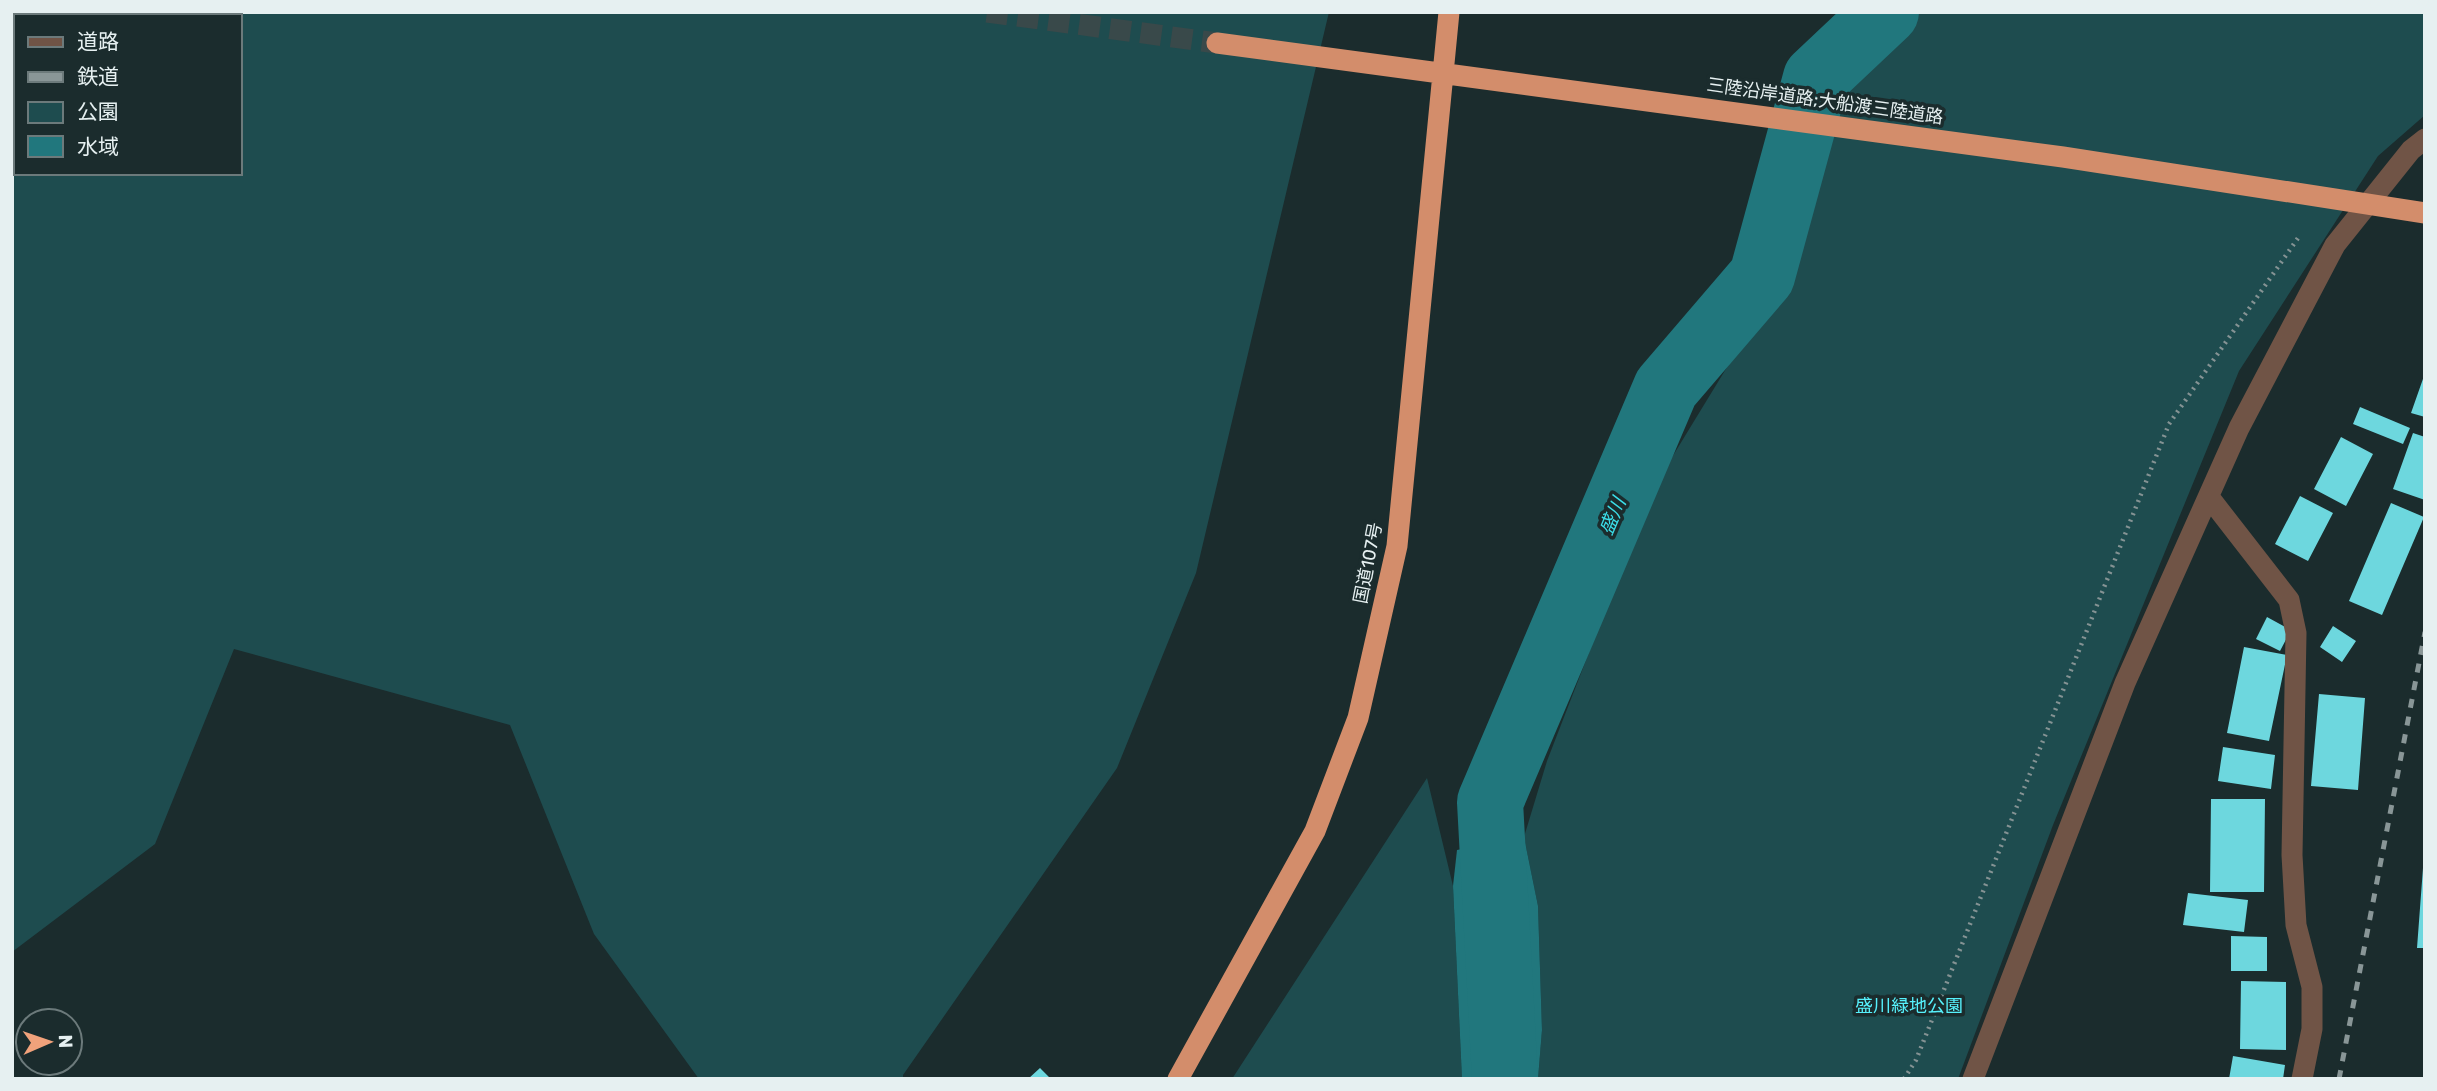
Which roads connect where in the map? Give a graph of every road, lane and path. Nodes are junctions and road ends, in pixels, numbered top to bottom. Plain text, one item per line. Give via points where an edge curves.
1 (1449, 12) edge
2 (1217, 43) tunnel mouth
3 (2425, 139) edge
4 (2425, 213) edge
5 (2298, 238) dead end
6 (2208, 497) junction
7 (1178, 1079) edge
8 (1904, 1079) edge
9 (1973, 1079) edge
10 (2302, 1079) edge

1 - 7 highway, 国道107号 via 1396,546 1358,718 1314,831
2 - 4 highway, 三陸沿岸道路;大船渡三陸道路 via 2063,156
3 - 6 street via 2335,245
5 - 8 path via 2169,424 1916,1060
6 - 9 street via 2125,683
6 - 10 street via 2289,600 2296,634 2292,855 2296,925 2312,987 2312,1029

